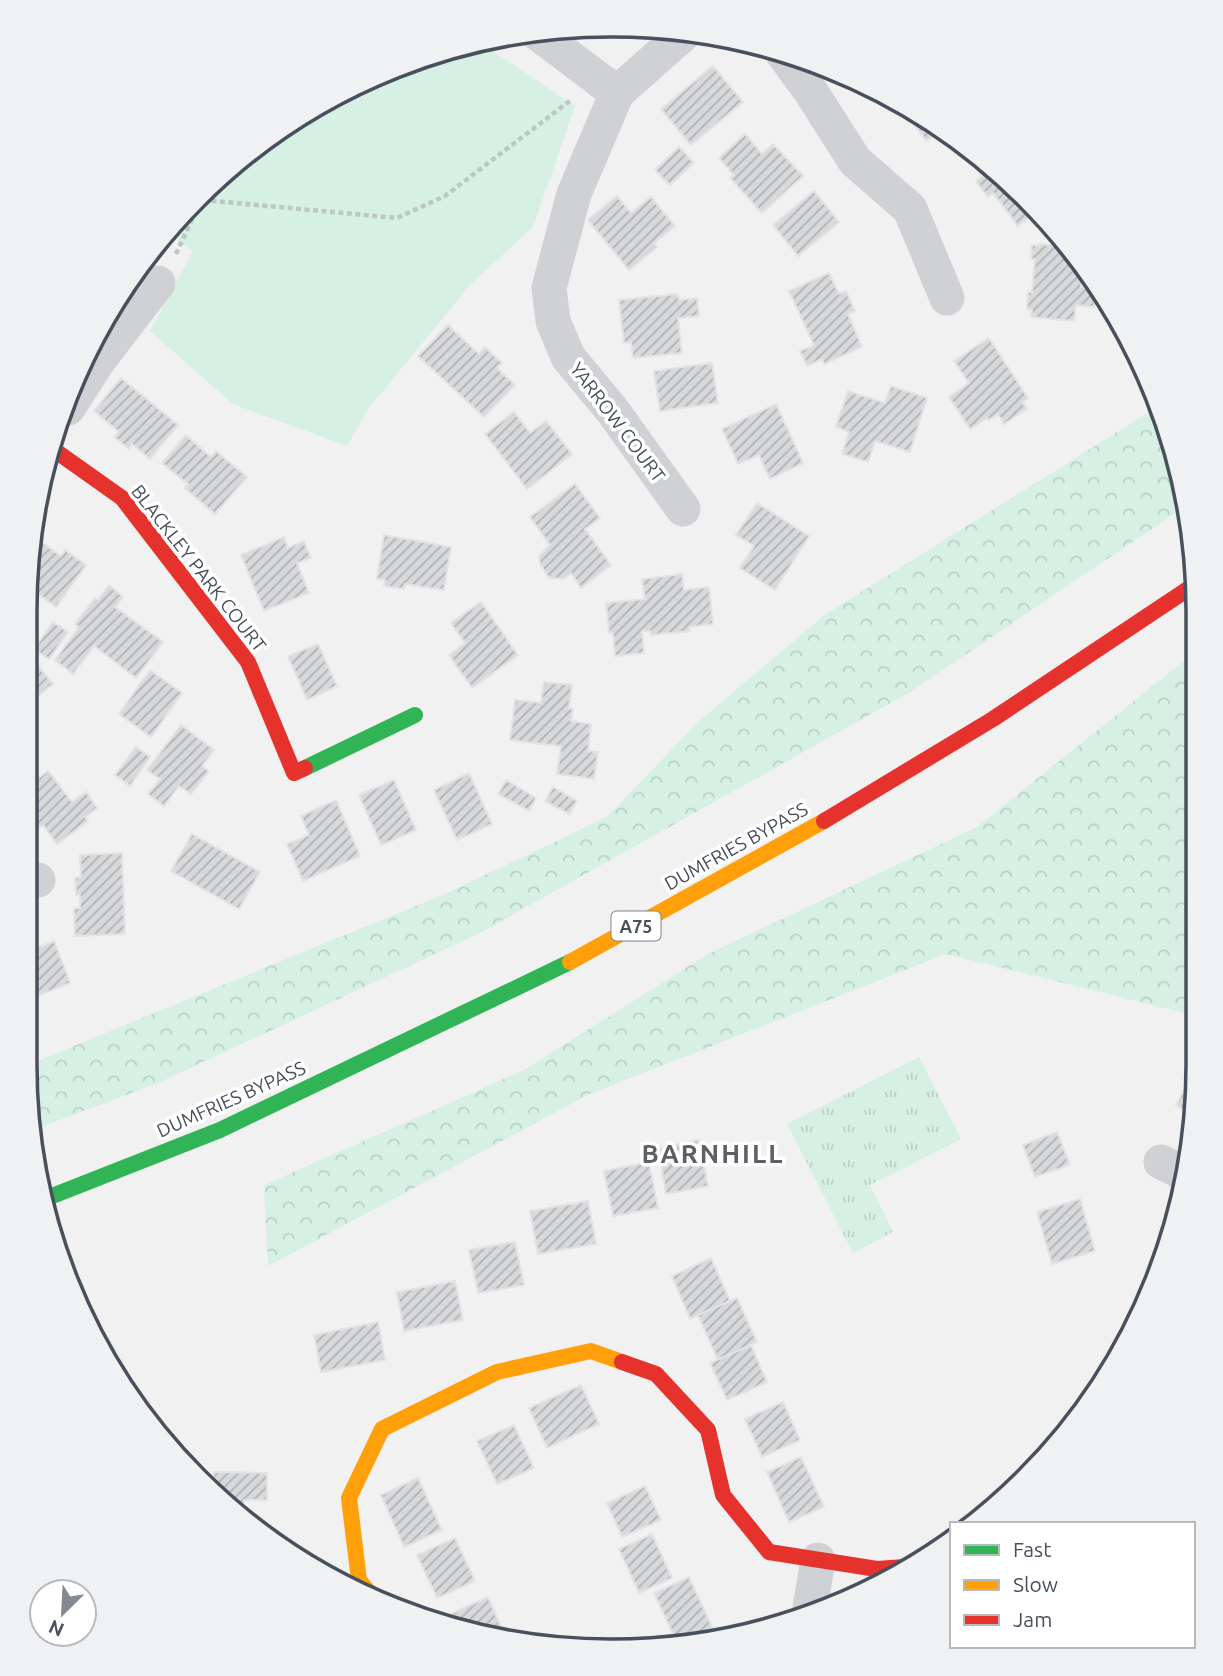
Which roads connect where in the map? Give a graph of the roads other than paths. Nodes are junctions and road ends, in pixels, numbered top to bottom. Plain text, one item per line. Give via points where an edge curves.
1 (673, 40) edge
2 (548, 41) edge
3 (792, 66) edge
4 (607, 85) junction
5 (158, 283) road end
6 (947, 298) dead end
7 (87, 379) edge
8 (59, 453) edge
9 (683, 509) dead end
10 (1185, 591) edge
11 (415, 715) dead end
12 (52, 1196) edge
13 (818, 1560) junction
14 (888, 1568) edge
15 (360, 1581) edge
16 (811, 1603) edge

1 - 4 street
2 - 4 street
3 - 6 street via 855,161 909,209
4 - 9 street, YARROW COURT via 549,288 553,321 568,357
5 - 7 street
8 - 11 main road, BLACKLEY PARK COURT via 122,498 248,662 294,773
10 - 12 main road, DUMFRIES BYPASS / A75 via 993,719 815,827 578,958 220,1130
13 - 14 main road
13 - 15 main road via 769,1552 723,1495 708,1430 656,1374 591,1351 497,1372 382,1429 349,1498
13 - 16 street

